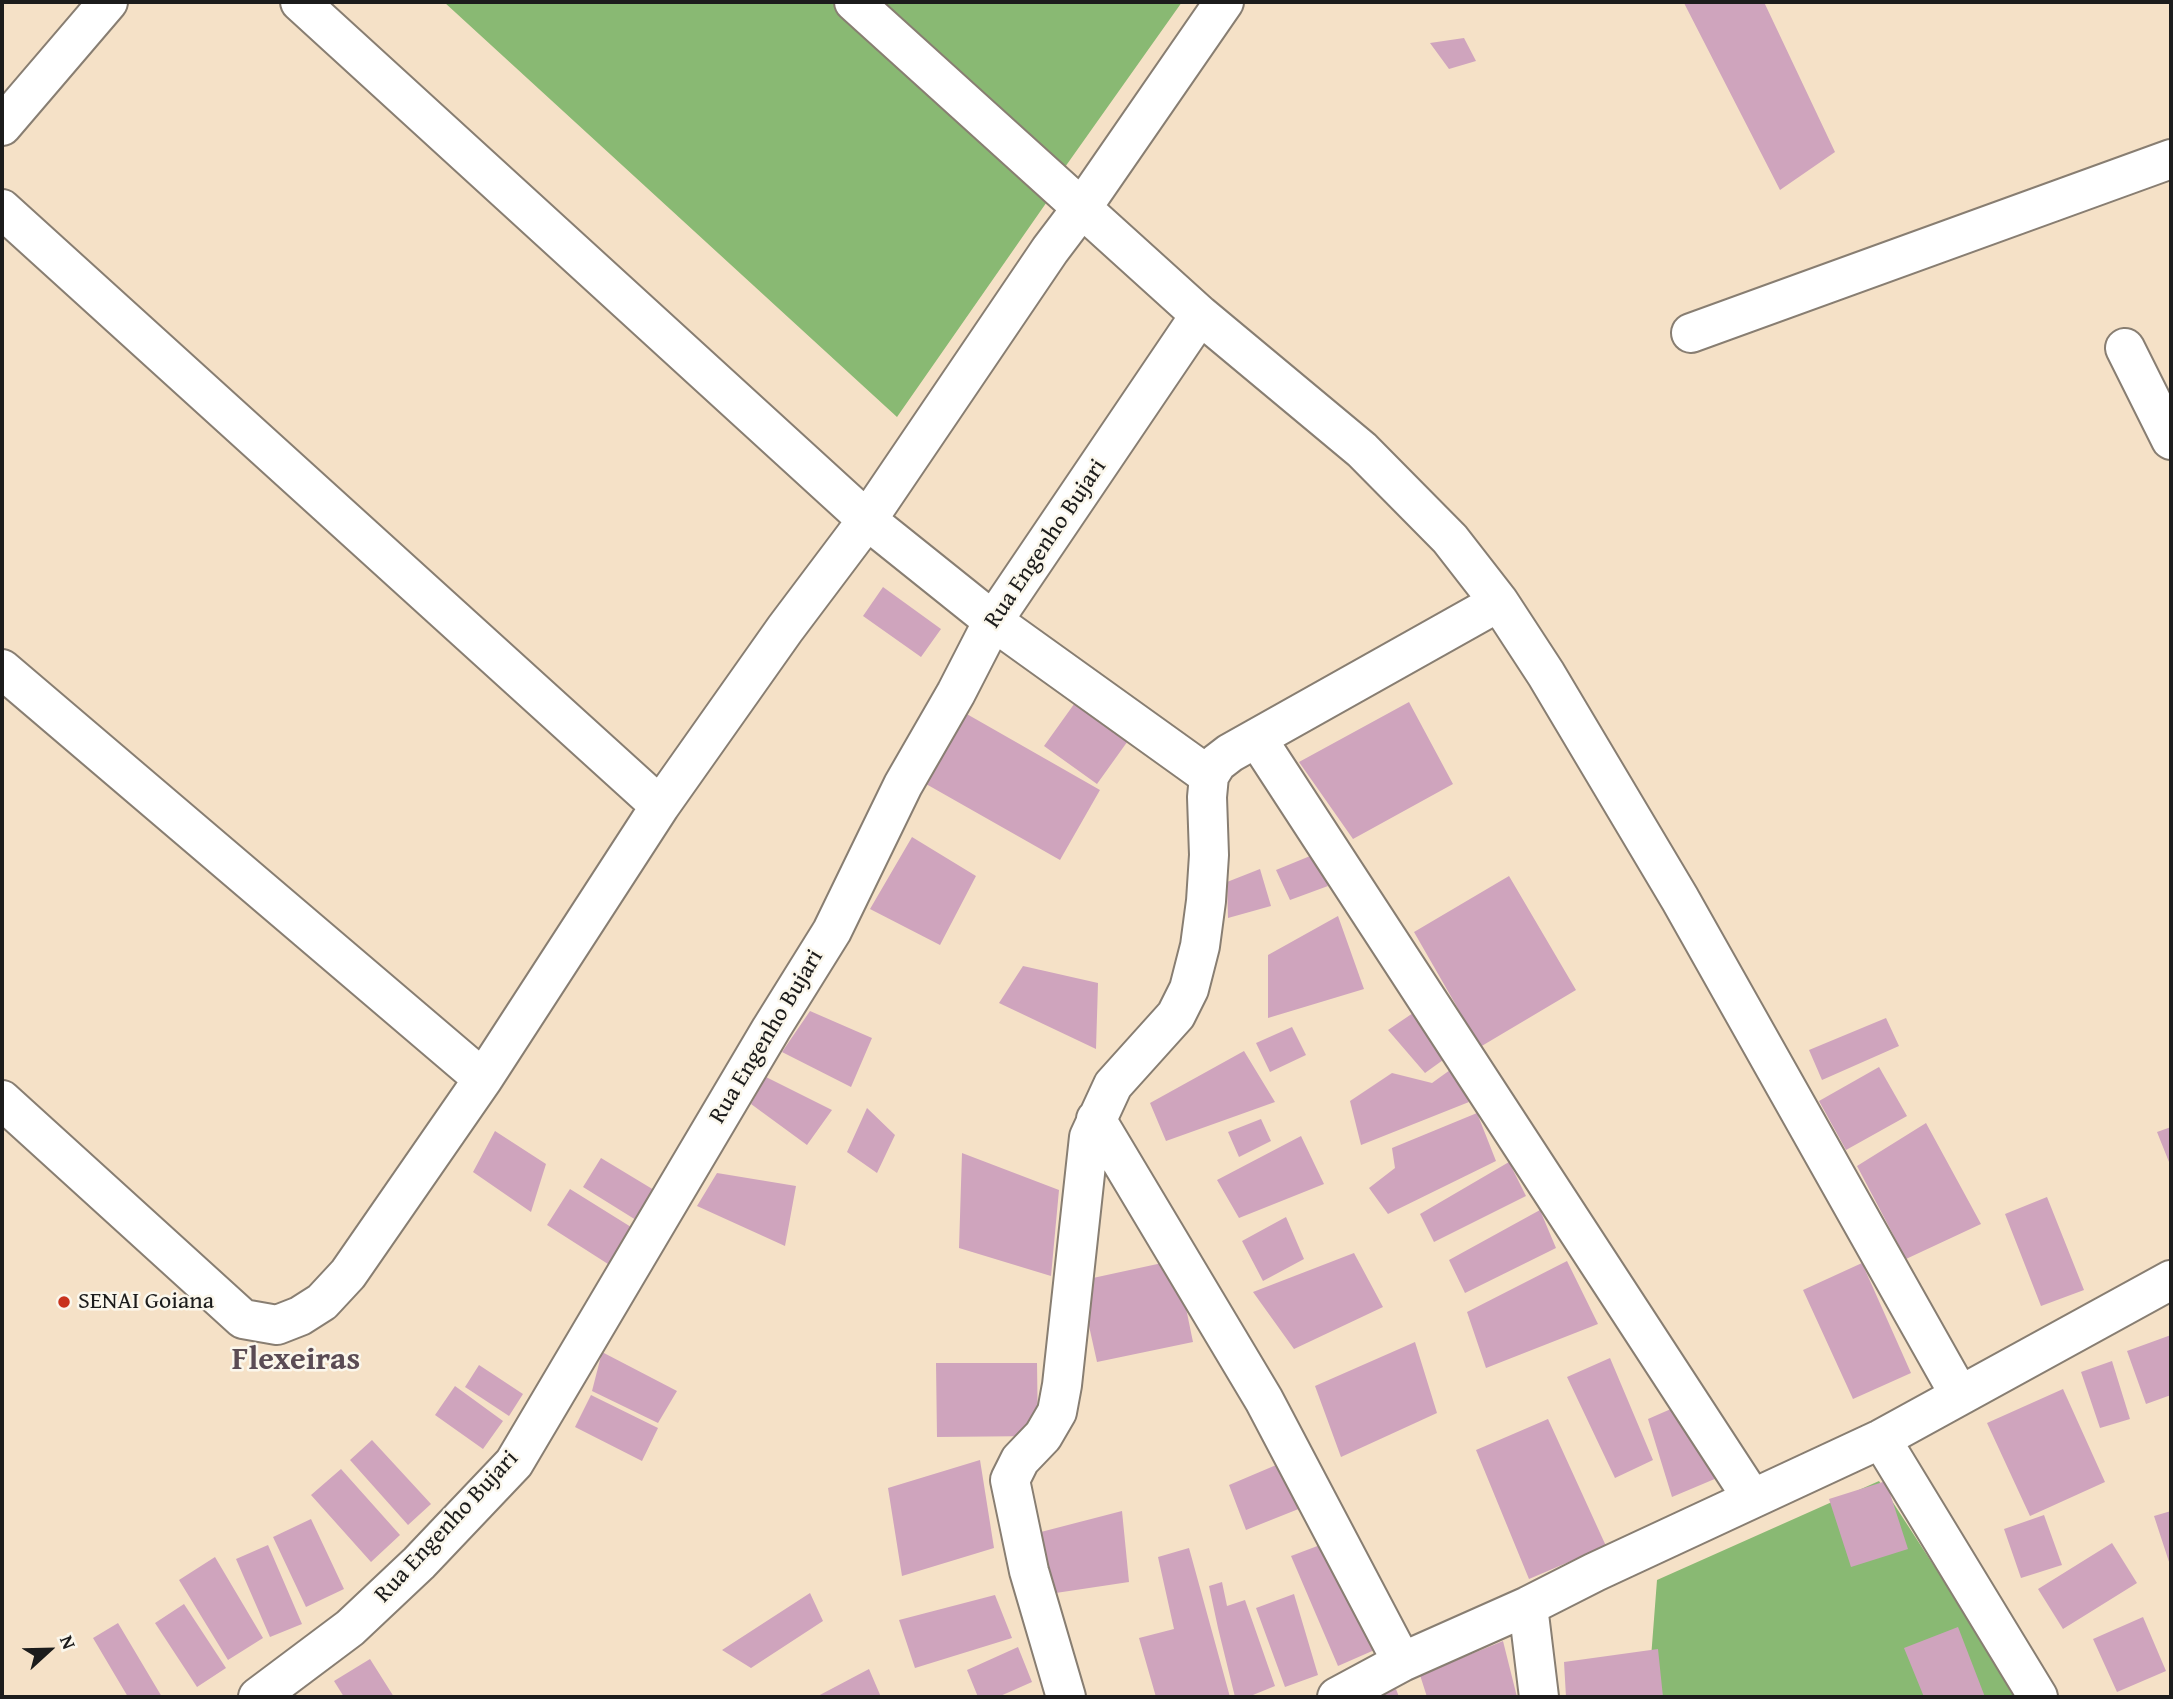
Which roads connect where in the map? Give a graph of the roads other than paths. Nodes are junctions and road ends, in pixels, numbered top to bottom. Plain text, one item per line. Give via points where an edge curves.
1 (108, 2) edge
2 (300, 2) edge
3 (854, 2) edge
4 (1224, 2) edge
5 (2, 126) edge
6 (2171, 159) edge
7 (2, 209) edge
8 (1081, 209) junction
9 (1200, 316) junction
10 (1690, 333) dead end
11 (2125, 348) dead end
12 (2171, 440) edge
13 (867, 520) junction
14 (1499, 602) junction
15 (993, 621) junction
16 (2, 669) edge
17 (1258, 740) junction
18 (1209, 776) junction
19 (660, 806) junction
20 (482, 1079) junction
21 (2, 1100) edge
22 (1096, 1119) junction
23 (2171, 1280) edge
24 (1959, 1394) junction
25 (1881, 1439) junction
26 (1752, 1498) junction
27 (1528, 1606) junction
28 (1402, 1662) junction
29 (258, 1697) edge
30 (1066, 1697) edge
31 (1336, 1697) edge
32 (1539, 1697) edge
33 (2038, 1697) edge

1 - 5 street
2 - 13 street
3 - 8 street
4 - 8 street
6 - 10 street
7 - 19 street
8 - 9 street
8 - 13 street
9 - 14 street via 1362,450 1450,539
9 - 15 street, Rua Engenho Bujari
11 - 12 street
13 - 15 street
13 - 19 street
14 - 17 street
14 - 24 street via 1680,899
15 - 18 street
15 - 29 street, Rua Engenho Bujari via 903,785 832,931 513,1463 350,1628
16 - 20 street
17 - 18 street via 1216,763
17 - 26 street
18 - 22 street via 1206,901 1189,989 1176,1015 1113,1085
19 - 20 street
20 - 21 street via 348,1275 322,1302 277,1325 243,1319
22 - 28 street via 1264,1400
22 - 30 street via 1084,1167 1057,1412 1010,1480 1029,1571
23 - 24 street
24 - 25 street
25 - 26 street
25 - 33 street
26 - 27 street
27 - 28 street
27 - 32 street
28 - 31 street

